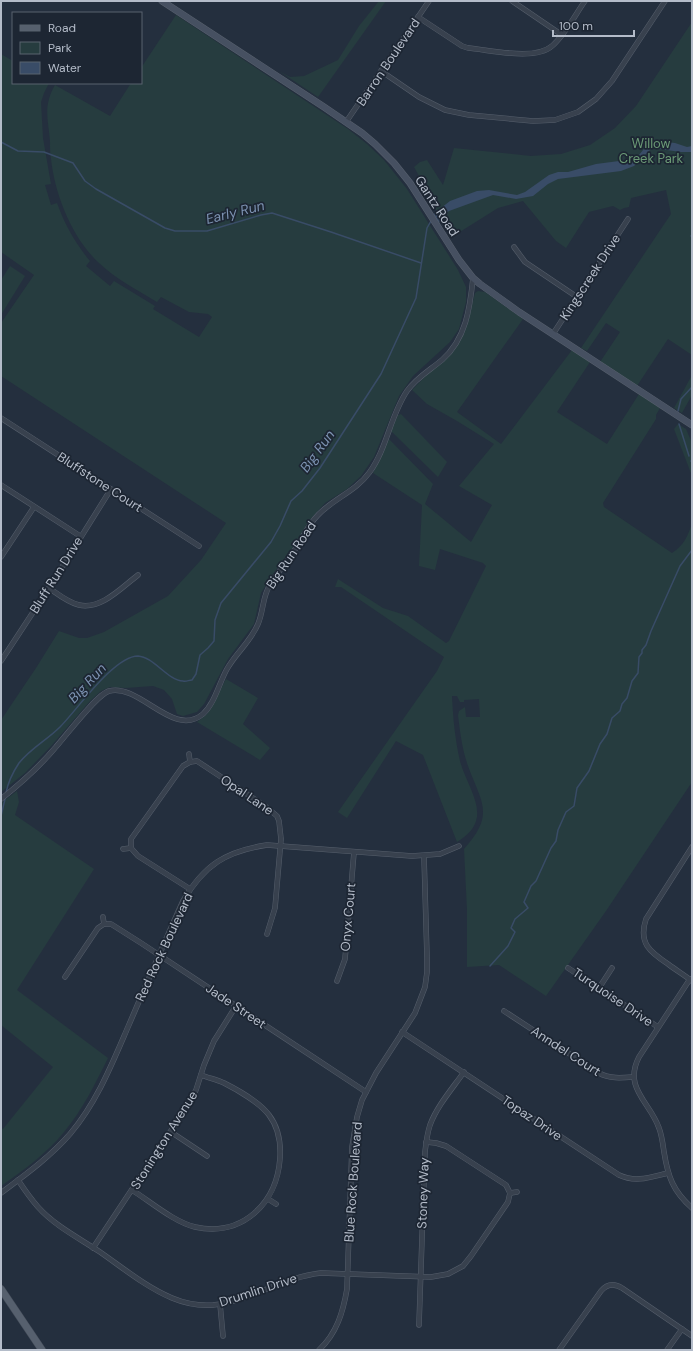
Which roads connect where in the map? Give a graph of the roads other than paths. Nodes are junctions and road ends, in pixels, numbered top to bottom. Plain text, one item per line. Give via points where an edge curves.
1 (162, 1) edge
2 (429, 1) edge
3 (512, 1) edge
4 (585, 1) edge
5 (665, 1) edge
6 (418, 17) junction
7 (562, 35) junction
8 (381, 72) junction
9 (346, 122) junction
10 (628, 219) dead end
11 (514, 247) dead end
12 (473, 278) junction
13 (577, 297) junction
14 (553, 334) junction
15 (1, 418) edge
16 (692, 425) edge
17 (1, 485) edge
18 (111, 489) junction
19 (34, 506) junction
20 (80, 536) junction
21 (199, 546) dead end
22 (2, 555) edge
23 (138, 575) dead end
24 (48, 588) junction
25 (1, 661) edge
26 (189, 754) dead end
27 (190, 762) junction
28 (1, 799) edge
29 (280, 846) junction
30 (459, 846) dead end
31 (692, 847) edge
32 (131, 848) junction
33 (123, 849) dead end
34 (354, 852) junction
35 (424, 856) junction
36 (190, 889) junction
37 (103, 916) dead end
38 (104, 924) junction
39 (267, 934) dead end
40 (160, 955) junction
41 (568, 968) dead end
42 (612, 968) dead end
43 (65, 978) dead end
44 (691, 980) edge
45 (337, 981) dead end
46 (599, 988) junction
47 (236, 1006) junction
48 (504, 1011) dead end
49 (658, 1027) junction
50 (402, 1032) junction
51 (464, 1072) junction
52 (201, 1075) junction
53 (633, 1078) junction
54 (366, 1092) junction
55 (171, 1132) junction
56 (426, 1142) junction
57 (206, 1156) dead end
58 (668, 1173) junction
59 (18, 1180) junction
60 (132, 1190) junction
61 (517, 1192) dead end
62 (1, 1193) edge
63 (510, 1193) junction
64 (268, 1199) junction
65 (276, 1204) dead end
66 (692, 1208) edge
67 (94, 1248) junction
68 (348, 1274) junction
69 (420, 1276) junction
70 (1, 1288) edge
71 (220, 1304) junction
72 (419, 1325) dead end
73 (682, 1330) junction
74 (223, 1336) dead end
75 (692, 1336) edge
76 (42, 1350) edge
77 (319, 1350) edge
78 (559, 1350) edge
79 (667, 1350) edge

1 - 9 main road, Gantz Road
2 - 6 street, Barron Boulevard
3 - 7 street
4 - 7 street
5 - 8 street via 612,81 596,99 578,112 555,120 533,121 445,110 419,98
6 - 7 street via 468,48 533,54 551,47
6 - 8 street, Barron Boulevard
8 - 9 street, Barron Boulevard
9 - 12 main road, Gantz Road via 375,144 394,163
10 - 13 street, Kingscreek Drive
11 - 13 street via 525,262
12 - 14 main road, Gantz Road
12 - 28 street, Big Run Road via 466,321 455,345 406,393 378,458 364,480 328,506 308,527 271,582 266,591 258,624 227,669 204,713 184,720 170,717 125,692 105,693 90,706 27,778
13 - 14 street, Kingscreek Drive
14 - 16 main road, Gantz Road
15 - 18 street, Bluffstone Court
17 - 19 street
18 - 20 street, Bluff Run Drive
18 - 21 street, Bluffstone Court
19 - 20 street
19 - 22 street
20 - 24 street, Bluff Run Drive
23 - 24 street via 107,599 90,605 79,605 69,601
24 - 25 street, Bluff Run Drive
26 - 27 street
27 - 29 street, Opal Lane via 197,761 274,812 279,821
27 - 32 street via 183,766 132,839
29 - 34 street, Red Rock Boulevard
29 - 36 street, Red Rock Boulevard via 267,845 233,853 207,870
29 - 39 street, Opal Lane via 275,908
30 - 35 street, Red Rock Boulevard via 440,854
31 - 44 street via 646,919 643,931 645,943 652,953
32 - 33 street
32 - 36 street via 138,856
34 - 35 street, Red Rock Boulevard
34 - 45 street, Onyx Court via 345,959
35 - 50 street, Blue Rock Boulevard via 427,972 425,987 415,1014
36 - 40 street, Red Rock Boulevard
37 - 38 street
38 - 40 street, Jade Street via 110,924
38 - 43 street via 98,928
40 - 47 street, Jade Street
40 - 59 street, Red Rock Boulevard via 107,1076 89,1108 62,1143
41 - 46 street, Turquoise Drive
42 - 46 street
44 - 49 street
46 - 49 street, Turquoise Drive
47 - 52 street, Stonington Avenue via 208,1053
47 - 54 street, Jade Street
48 - 53 street, Anndel Court via 605,1077
49 - 53 street via 636,1063
50 - 51 street, Topaz Drive
50 - 54 street, Blue Rock Boulevard
51 - 56 street, Stoney Way via 435,1116
51 - 58 street, Topaz Drive via 619,1175 640,1180
52 - 55 street, Stonington Avenue via 188,1106
52 - 64 street via 224,1083 259,1105 268,1113 274,1124 280,1143 279,1170
53 - 58 street via 639,1095 660,1129
54 - 68 street, Blue Rock Boulevard via 353,1137
55 - 57 street
55 - 60 street, Stonington Avenue
56 - 63 street via 446,1146 506,1186
56 - 69 street, Stoney Way
58 - 66 street via 681,1198
59 - 62 street, Red Rock Boulevard
59 - 67 street, Drumlin Drive via 38,1207
60 - 64 street via 173,1217 195,1227 206,1228 238,1224 255,1213
60 - 67 street, Stonington Avenue
61 - 63 street
63 - 69 street, Drumlin Drive via 508,1202 463,1266 448,1274
64 - 65 street
67 - 71 street, Drumlin Drive via 172,1298 199,1305
68 - 69 street, Drumlin Drive
68 - 71 street, Drumlin Drive via 321,1273 299,1277
68 - 77 street, Blue Rock Boulevard via 344,1308 338,1324 332,1336
69 - 72 street, Stoney Way
70 - 76 main road
71 - 74 street
73 - 75 street
73 - 78 street via 622,1288 610,1285 601,1291
73 - 79 street

